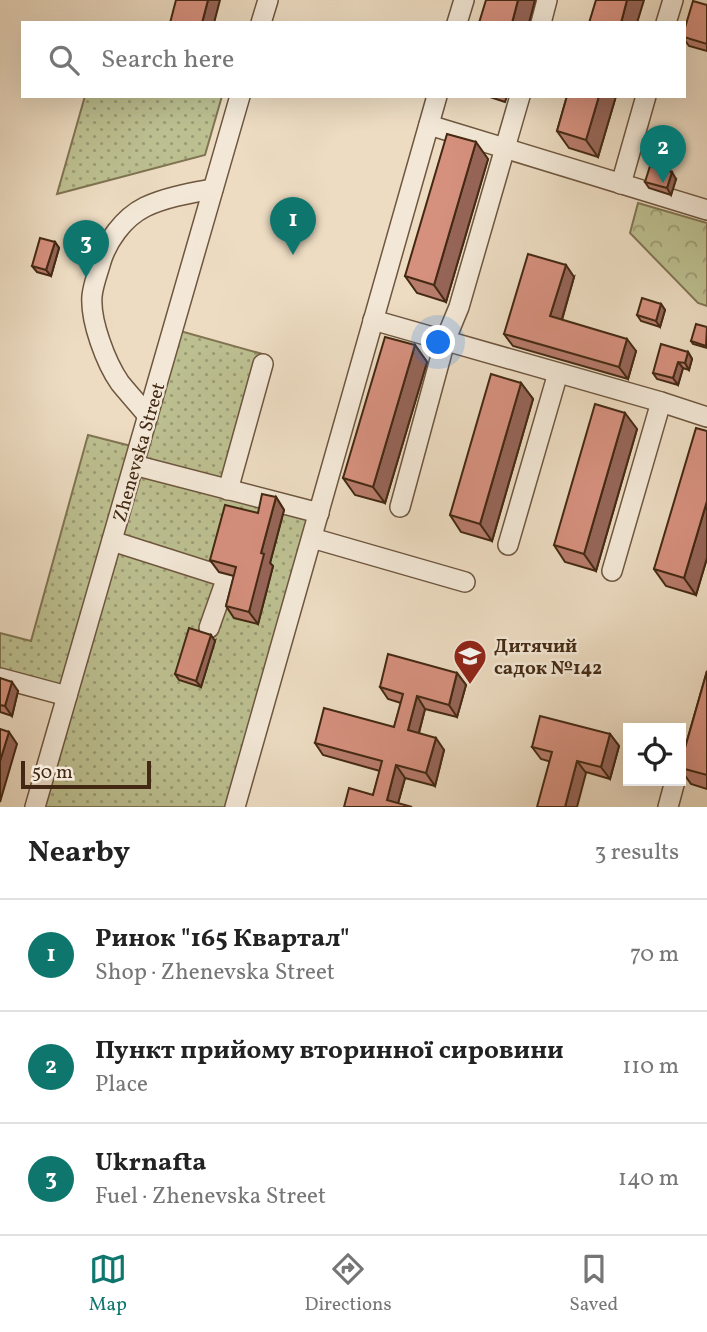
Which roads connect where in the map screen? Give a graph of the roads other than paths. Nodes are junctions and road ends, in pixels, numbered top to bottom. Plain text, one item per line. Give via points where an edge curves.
1 (268, 0) edge
2 (464, 0) edge
3 (547, 0) edge
4 (673, 0) edge
5 (262, 21) edge
6 (458, 21) edge
7 (542, 21) edge
8 (667, 21) edge
9 (239, 98) edge
10 (436, 98) edge
11 (519, 98) edge
12 (645, 98) edge
13 (429, 125) junction
14 (505, 148) junction
15 (621, 184) junction
16 (214, 189) junction
17 (707, 210) edge
18 (373, 320) junction
19 (445, 341) junction
20 (263, 364) dead end
21 (558, 373) junction
22 (661, 402) junction
23 (148, 416) junction
24 (707, 417) edge
25 (134, 465) junction
26 (228, 490) junction
27 (400, 507) dead end
28 (319, 513) junction
29 (312, 538) junction
30 (112, 541) junction
31 (508, 545) dead end
32 (612, 571) dead end
33 (465, 582) dead end
34 (209, 628) dead end
35 (0, 678) edge
36 (67, 696) junction
37 (674, 786) edge
38 (35, 807) edge
39 (235, 807) edge
40 (668, 807) edge

1 - 5 street
2 - 6 street
3 - 7 street
4 - 8 street
9 - 16 street, Zhenevska Street
10 - 13 street
11 - 14 street
12 - 15 street
13 - 14 street
13 - 18 street
14 - 15 street
14 - 19 street
15 - 17 street
16 - 23 street, Zhenevska Street
16 - 23 street via 146,207 129,218 103,252 92,295 93,318 118,381
18 - 19 street
18 - 28 street
19 - 21 street
19 - 27 street
20 - 26 street
21 - 22 street
21 - 31 street
22 - 24 street
22 - 32 street
23 - 25 street, Zhenevska Street
25 - 26 street
25 - 30 street, Zhenevska Street
26 - 28 street
28 - 29 street
29 - 33 street
29 - 39 street
30 - 34 street via 225,577
30 - 36 street, Zhenevska Street
35 - 36 street
36 - 38 street, Zhenevska Street
37 - 40 street

